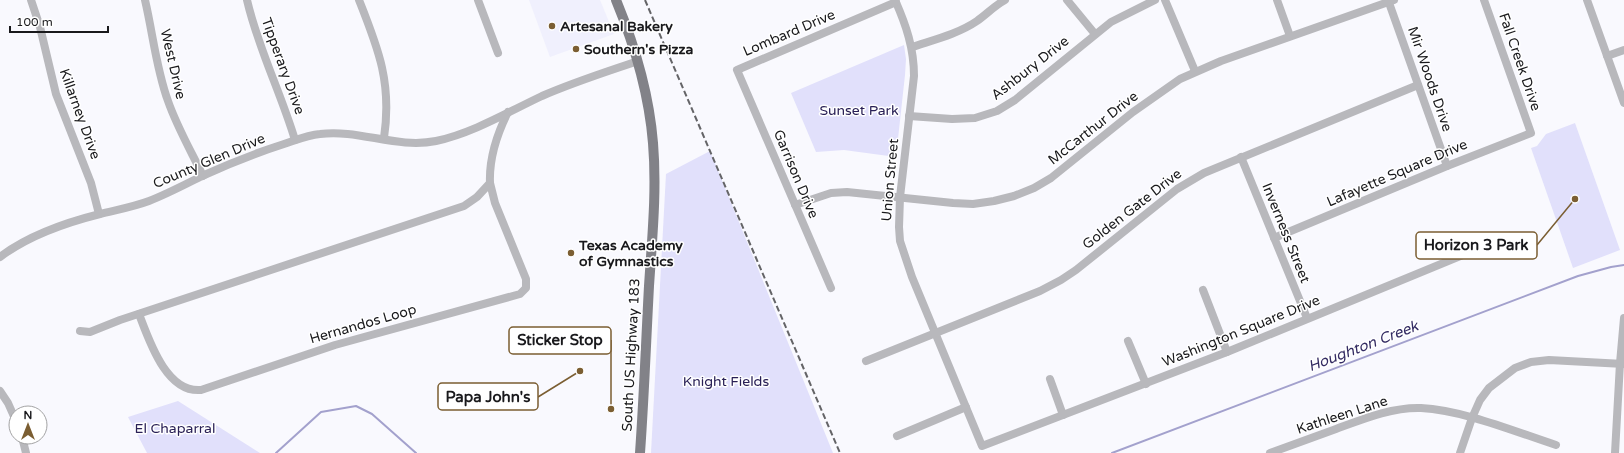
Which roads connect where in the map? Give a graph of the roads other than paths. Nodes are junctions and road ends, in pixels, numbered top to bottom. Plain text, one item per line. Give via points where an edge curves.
1 (31, 0) edge
2 (145, 0) edge
3 (247, 0) edge
4 (359, 0) edge
5 (478, 0) edge
6 (616, 0) edge
7 (1005, 0) edge
8 (1068, 0) edge
9 (1155, 0) edge
10 (1165, 0) edge
11 (1277, 0) edge
12 (1484, 0) edge
13 (1587, 0) edge
14 (895, 1) edge
15 (1390, 1) edge
16 (1095, 34) junction
17 (1290, 36) junction
18 (912, 47) junction
19 (1624, 50) edge
20 (498, 53) dead end
21 (1607, 56) junction
22 (638, 61) junction
23 (737, 70) joint
24 (1195, 72) junction
25 (1418, 85) junction
26 (1624, 103) edge
27 (508, 112) junction
28 (909, 116) junction
29 (1531, 132) joint
30 (384, 138) junction
31 (295, 140) junction
32 (1241, 157) junction
33 (1447, 166) junction
34 (203, 176) junction
35 (490, 183) junction
36 (900, 197) junction
37 (795, 205) junction
38 (99, 214) junction
39 (1509, 236) dead end
40 (1274, 238) junction
41 (0, 257) edge
42 (831, 288) dead end
43 (1203, 290) dead end
44 (139, 314) junction
45 (1307, 318) junction
46 (1624, 318) edge
47 (80, 331) dead end
48 (935, 333) junction
49 (1128, 341) dead end
50 (1227, 352) junction
51 (866, 361) dead end
52 (1622, 364) edge
53 (1050, 379) dead end
54 (1146, 384) junction
55 (0, 391) edge
56 (9, 405) edge
57 (966, 407) junction
58 (1063, 415) junction
59 (1472, 418) junction
60 (896, 436) dead end
61 (1556, 445) dead end
62 (982, 446) joint
63 (640, 453) edge
64 (1270, 453) edge
65 (1460, 453) edge
66 (1614, 453) edge

1 - 38 street, Killarney Drive via 56,94 91,183
2 - 34 street, West Drive via 168,102 176,124
3 - 31 street, Tipperary Drive via 258,40 286,108
4 - 30 street via 384,71 387,108
5 - 20 street
6 - 22 main road, South US Highway 183
7 - 18 street via 962,29
8 - 16 street
9 - 16 street, Ashbury Drive via 1110,22
10 - 24 street
11 - 17 street
12 - 29 street, Fall Creek Drive
13 - 21 street
14 - 18 street, Union Street via 907,27
14 - 23 street, Lombard Drive
15 - 17 street, McCarthur Drive
15 - 25 street, Mir Woods Drive
16 - 28 street, Ashbury Drive via 1015,100 997,111 974,118
17 - 24 street, McCarthur Drive
18 - 28 street, Union Street via 914,76
19 - 21 street
21 - 26 street
22 - 27 street, County Glen Drive via 576,83
22 - 63 main road, South US Highway 183 via 653,143 654,174
23 - 37 street, Garrison Drive
24 - 36 street, McCarthur Drive via 1180,79 1138,108 1050,178 1027,191 994,202 973,204
25 - 32 street, Golden Gate Drive
25 - 33 street, Mir Woods Drive
27 - 30 street, County Glen Drive via 467,131 435,141 408,143
27 - 35 street, Hernandos Loop via 498,134 490,168
28 - 36 street, Union Street
29 - 33 street, Lafayette Square Drive
30 - 31 street, County Glen Drive via 333,133
31 - 34 street, County Glen Drive via 240,159
32 - 40 street, Inverness Street
32 - 48 street, Golden Gate Drive via 1181,186 1061,280
33 - 40 street, Lafayette Square Drive
34 - 38 street, County Glen Drive via 149,201
35 - 44 street via 477,198 458,209
35 - 44 street, Hernandos Loop via 495,204 526,279 526,288 520,294 335,345 200,390 185,388 161,364 154,354
36 - 37 street, McCarthur Drive via 831,193
36 - 48 street, Union Street via 900,241
37 - 42 street, Garrison Drive
38 - 41 street, County Glen Drive via 29,238
39 - 45 street, Washington Square Drive
40 - 45 street, Inverness Street
43 - 50 street
44 - 47 street via 90,332
45 - 50 street, Washington Square Drive
46 - 52 street
48 - 51 street, Golden Gate Drive
48 - 57 street, Union Street
49 - 54 street
50 - 54 street, Washington Square Drive
52 - 59 street via 1549,360 1531,362 1515,368 1489,388
52 - 66 street
53 - 58 street
54 - 58 street, Washington Square Drive
55 - 56 street
57 - 60 street
57 - 62 street, Union Street
58 - 62 street, Washington Square Drive
59 - 61 street, Kathleen Lane
59 - 64 street, Kathleen Lane via 1438,410 1400,410 1358,421
59 - 65 street

